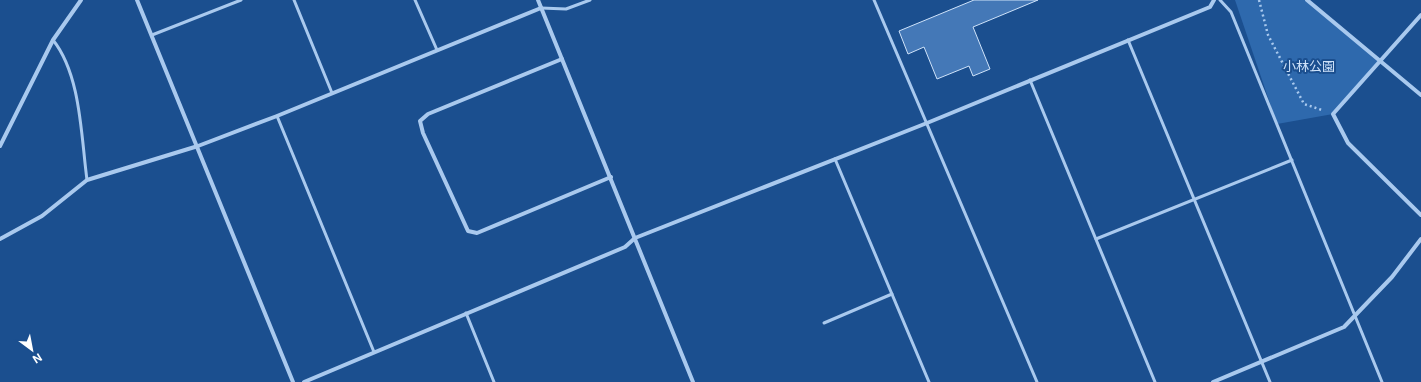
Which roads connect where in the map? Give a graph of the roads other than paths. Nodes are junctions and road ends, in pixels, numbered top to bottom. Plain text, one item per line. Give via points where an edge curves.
1 (81, 0) edge
2 (137, 0) edge
3 (241, 0) edge
4 (294, 0) edge
5 (415, 0) edge
6 (538, 0) edge
7 (590, 0) edge
8 (874, 0) edge
9 (1214, 0) edge
10 (1220, 0) edge
11 (1307, 0) edge
12 (542, 8) junction
13 (1421, 15) edge
14 (152, 35) junction
15 (53, 40) junction
16 (1128, 40) junction
17 (436, 50) junction
18 (562, 59) junction
19 (1380, 61) junction
20 (1030, 80) junction
21 (332, 93) junction
22 (1421, 95) edge
23 (277, 116) junction
24 (927, 123) junction
25 (0, 146) edge
26 (198, 146) junction
27 (835, 158) junction
28 (1292, 160) junction
29 (611, 177) junction
30 (87, 180) junction
31 (1193, 200) junction
32 (1421, 215) edge
33 (635, 238) junction
34 (0, 239) edge
35 (1096, 239) junction
36 (1421, 239) edge
37 (892, 294) junction
38 (466, 313) junction
39 (1355, 317) junction
40 (824, 323) dead end
41 (374, 352) junction
42 (1261, 362) junction
43 (293, 382) edge
44 (304, 382) edge
45 (494, 382) edge
46 (693, 382) edge
47 (928, 382) edge
48 (1037, 382) edge
49 (1155, 382) edge
50 (1213, 382) edge
51 (1270, 382) edge
52 (1382, 382) edge

1 - 15 street
2 - 14 street
3 - 14 lane
4 - 21 lane
5 - 17 lane
6 - 12 street
7 - 12 lane via 566,9
8 - 24 lane
9 - 16 street via 1210,7
10 - 28 lane via 1231,12
11 - 19 street
12 - 17 street
12 - 18 street
13 - 19 street
14 - 26 street
15 - 25 street
15 - 30 lane via 61,50 73,80
16 - 20 street
16 - 31 lane
17 - 21 street
18 - 29 street
18 - 29 street via 428,114 420,121 423,133 468,231 477,233
19 - 22 street
19 - 32 street via 1333,114 1348,143
20 - 24 street
20 - 35 lane
21 - 23 street
23 - 26 street
23 - 41 lane
24 - 27 street
24 - 48 lane
26 - 30 street
26 - 43 street
27 - 33 street
27 - 37 lane
28 - 31 lane
28 - 39 lane
29 - 33 street
30 - 34 street via 42,216
31 - 35 lane
31 - 42 lane
33 - 38 street via 625,247
33 - 46 street
35 - 49 lane
36 - 39 street via 1392,277
37 - 40 lane
37 - 47 lane
38 - 41 street
38 - 45 lane
39 - 42 street via 1344,327
39 - 52 lane
41 - 44 street
42 - 50 street
42 - 51 lane

